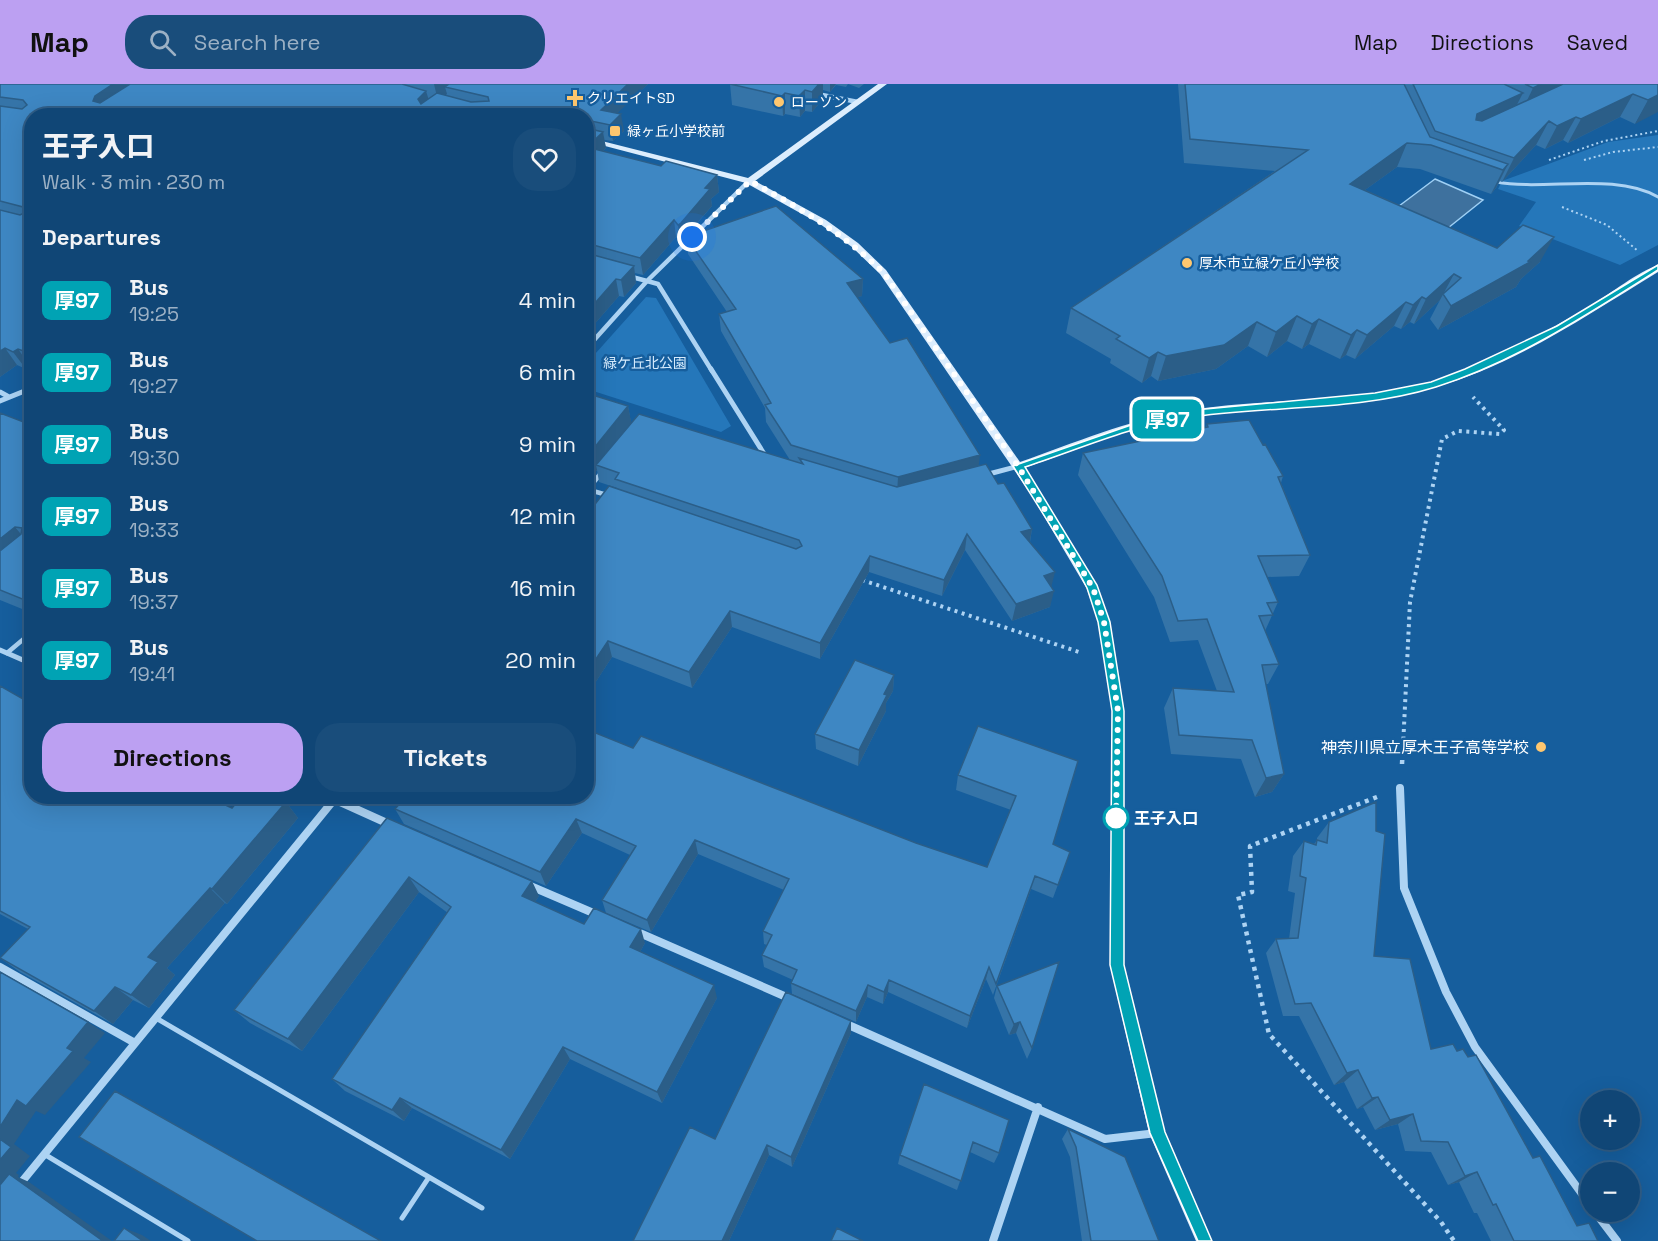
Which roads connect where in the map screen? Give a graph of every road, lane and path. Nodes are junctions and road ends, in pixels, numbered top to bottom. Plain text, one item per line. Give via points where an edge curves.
1 (883, 84) edge
2 (815, 93) edge
3 (858, 102) junction
4 (1658, 131) edge
5 (594, 142) edge
6 (1542, 163) dead end
7 (750, 181) junction
8 (1490, 181) edge
9 (1514, 188) junction
10 (1658, 198) edge
11 (1640, 253) dead end
12 (1658, 268) edge
13 (617, 273) edge
14 (647, 281) junction
15 (594, 340) edge
16 (1455, 376) junction
17 (24, 391) edge
18 (0, 392) edge
19 (9, 397) junction
20 (0, 401) edge
21 (756, 457) edge
22 (610, 463) edge
23 (1018, 466) junction
24 (982, 476) edge
25 (594, 482) edge
26 (594, 492) edge
27 (610, 497) edge
28 (856, 579) edge
29 (24, 638) edge
30 (3, 652) edge
31 (1090, 656) dead end
32 (24, 661) edge
33 (1400, 788) junction
34 (327, 804) edge
35 (345, 804) edge
36 (399, 828) edge
37 (518, 880) edge
38 (605, 918) edge
39 (626, 928) edge
40 (0, 967) edge
41 (800, 1003) edge
42 (832, 1017) edge
43 (156, 1018) junction
44 (135, 1043) junction
45 (1038, 1107) junction
46 (1157, 1133) junction
47 (44, 1154) junction
48 (429, 1177) junction
49 (15, 1190) edge
50 (1580, 1191) edge
51 (482, 1208) dead end
52 (402, 1218) dead end
53 (1603, 1222) edge
54 (188, 1241) edge
55 (993, 1241) edge
56 (1204, 1241) edge
57 (1454, 1241) edge
58 (1617, 1241) edge

1 - 3 street
2 - 3 street
3 - 7 street
4 - 6 path via 1604,141
5 - 7 street
7 - 14 street
7 - 23 street via 823,222 883,272
8 - 9 lane
9 - 10 lane via 1641,187
9 - 11 path via 1607,225
12 - 16 street via 1560,328
13 - 14 street
14 - 15 street
14 - 21 street via 658,284 767,460
16 - 23 street via 1399,393 1184,414
16 - 33 path via 1504,430 1500,434 1458,431 1442,440 1410,602
17 - 19 street
18 - 19 street
19 - 20 street
22 - 25 street
23 - 24 street
23 - 46 street via 1093,588 1104,622 1118,711 1117,965
26 - 27 lane
28 - 31 path
29 - 30 lane
30 - 32 street
33 - 50 street via 1404,888 1446,992 1474,1047
33 - 57 path via 1251,846 1252,892 1238,895 1269,1034
34 - 43 street
35 - 36 street
37 - 38 street
39 - 41 street
40 - 44 street
42 - 45 street
43 - 44 street
43 - 48 lane
44 - 47 street
45 - 46 street via 1105,1139
45 - 55 street
46 - 56 street
47 - 49 street
47 - 54 lane
48 - 51 lane
48 - 52 lane
53 - 58 street

